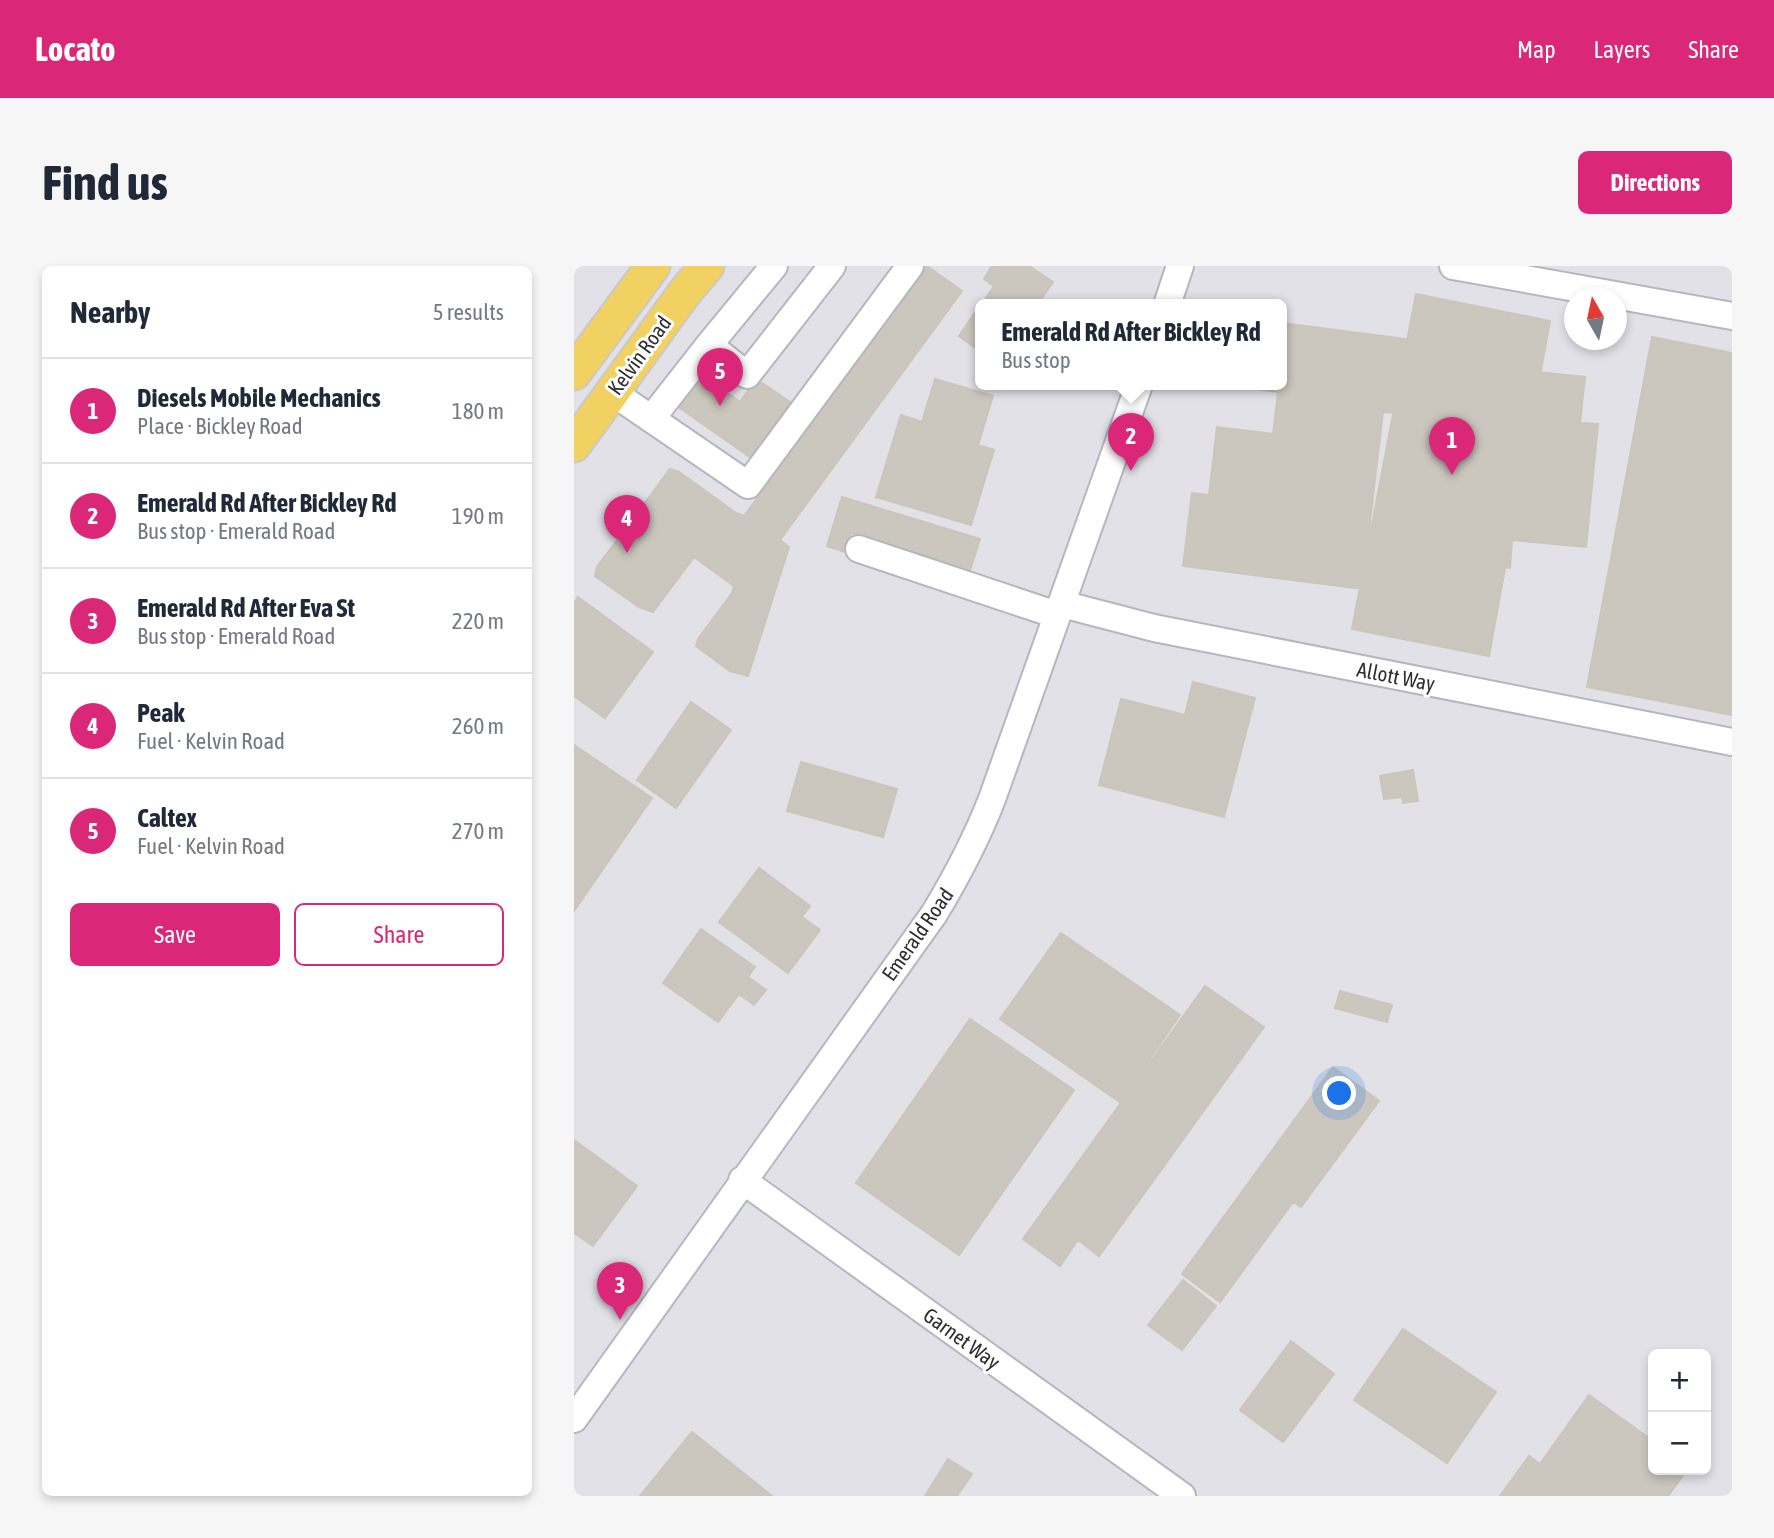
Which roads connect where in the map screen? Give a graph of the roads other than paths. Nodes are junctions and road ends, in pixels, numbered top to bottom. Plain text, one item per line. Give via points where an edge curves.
1 (653, 266) edge
2 (707, 266) edge
3 (774, 266) edge
4 (832, 266) edge
5 (910, 266) edge
6 (1180, 266) edge
7 (1453, 266) edge
8 (1169, 299) edge
9 (1732, 316) edge
10 (709, 345) junction
11 (574, 373) edge
12 (1137, 390) edge
13 (612, 392) junction
14 (651, 419) junction
15 (574, 444) edge
16 (859, 549) dead end
17 (1060, 609) junction
18 (1732, 742) edge
19 (742, 1180) junction
20 (574, 1419) edge
21 (1182, 1496) edge

1 - 11 main road, Kelvin Road
2 - 13 main road, Kelvin Road
3 - 10 street
4 - 10 street via 747,375
5 - 14 street via 748,485
6 - 8 street
7 - 9 street
10 - 14 street
12 - 17 street, Emerald Road
13 - 14 street
13 - 15 main road, Kelvin Road
16 - 17 street, Allott Way
17 - 18 street, Allott Way
17 - 19 street, Emerald Road via 975,843 956,878
19 - 20 street, Emerald Road
19 - 21 street, Garnet Way

